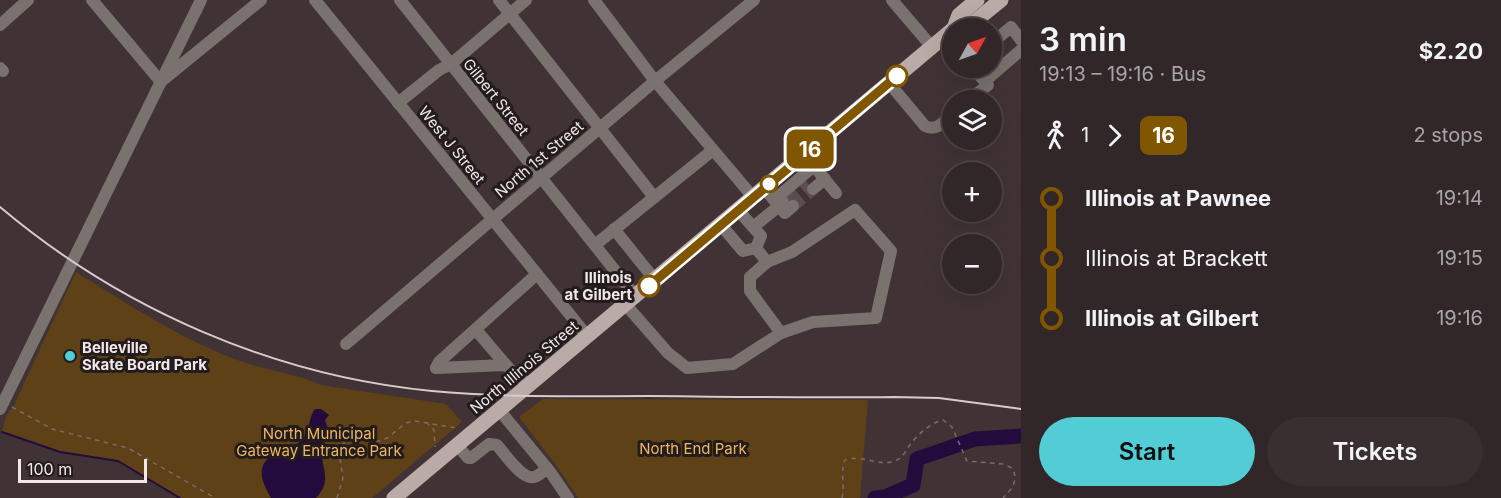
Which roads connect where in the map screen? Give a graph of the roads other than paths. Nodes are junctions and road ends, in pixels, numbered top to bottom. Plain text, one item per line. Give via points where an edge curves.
1 (28, 0) edge
2 (92, 0) edge
3 (201, 0) edge
4 (261, 0) edge
5 (315, 0) edge
6 (400, 0) edge
7 (499, 0) edge
8 (526, 0) edge
9 (594, 0) edge
10 (892, 0) edge
11 (977, 0) edge
12 (1001, 0) edge
13 (749, 2) edge
14 (510, 15) junction
15 (958, 18) edge
16 (979, 18) edge
17 (0, 25) edge
18 (1002, 35) edge
19 (942, 40) edge
20 (1021, 40) edge
21 (932, 47) junction
22 (1021, 50) edge
23 (451, 64) junction
24 (981, 78) edge
25 (655, 81) junction
26 (984, 81) junction
27 (161, 82) junction
28 (889, 83) junction
29 (982, 90) edge
30 (398, 103) junction
31 (942, 123) edge
32 (599, 128) junction
33 (713, 150) junction
34 (815, 168) junction
35 (541, 177) junction
36 (810, 186) tunnel mouth
37 (837, 193) dead end
38 (654, 197) junction
39 (775, 199) junction
40 (738, 210) junction
41 (492, 218) junction
42 (721, 225) junction
43 (753, 227) junction
44 (614, 229) junction
45 (595, 245) junction
46 (756, 248) junction
47 (767, 262) junction
48 (537, 274) junction
49 (655, 280) junction
50 (631, 301) junction
51 (476, 330) junction
52 (781, 333) junction
53 (588, 337) junction
54 (346, 344) dead end
55 (506, 365) junction
56 (530, 386) junction
57 (1, 407) edge
58 (500, 411) junction
59 (458, 446) junction
60 (547, 468) junction
61 (394, 498) edge
62 (568, 498) edge

1 - 17 street
2 - 27 street
3 - 27 street
4 - 27 street
5 - 30 street, West J Street
6 - 23 street, Gilbert Street
7 - 14 street
8 - 14 street
9 - 25 street
10 - 21 street
11 - 15 main road, North Illinois Street
12 - 16 main road
13 - 25 street, North 1st Street
14 - 23 street
14 - 32 street
18 - 20 street via 1011,27
19 - 21 main road, North Illinois Street
21 - 28 main road, North Illinois Street
22 - 26 street
23 - 30 street
23 - 35 street, Gilbert Street
24 - 26 street
25 - 32 street, North 1st Street
25 - 33 street
26 - 29 street via 988,85
27 - 57 street
28 - 31 street via 925,126 931,129
28 - 34 main road, North Illinois Street
30 - 41 street, West J Street
32 - 35 street, North 1st Street
32 - 38 street
33 - 38 street
33 - 39 street
34 - 36 street
34 - 37 street
34 - 39 main road, North Illinois Street
35 - 41 street, North 1st Street
35 - 45 street, Gilbert Street
38 - 44 street
39 - 40 main road, North Illinois Street
39 - 43 street
40 - 42 main road, North Illinois Street
40 - 43 street
41 - 48 street, West J Street
41 - 54 street, North 1st Street
42 - 46 street via 743,251
42 - 49 main road, North Illinois Street
43 - 46 street via 761,236
44 - 45 street
44 - 49 street
45 - 50 street, Gilbert Street
46 - 47 street
47 - 52 street via 750,277 750,291
47 - 52 street via 792,252 855,210 891,251 876,318 813,322
48 - 51 street
48 - 53 street, West J Street
49 - 50 main road, North Illinois Street
50 - 52 street, Gilbert Street via 668,353 687,368 733,364
50 - 53 main road, North Illinois Street
51 - 55 street
51 - 55 street via 436,368
53 - 56 main road, North Illinois Street
55 - 56 street
56 - 58 main road, North Illinois Street
58 - 59 main road, North Illinois Street
58 - 60 street
59 - 60 street via 471,458 489,444 497,445 524,476 532,478
59 - 61 main road, North Illinois Street
60 - 62 street

